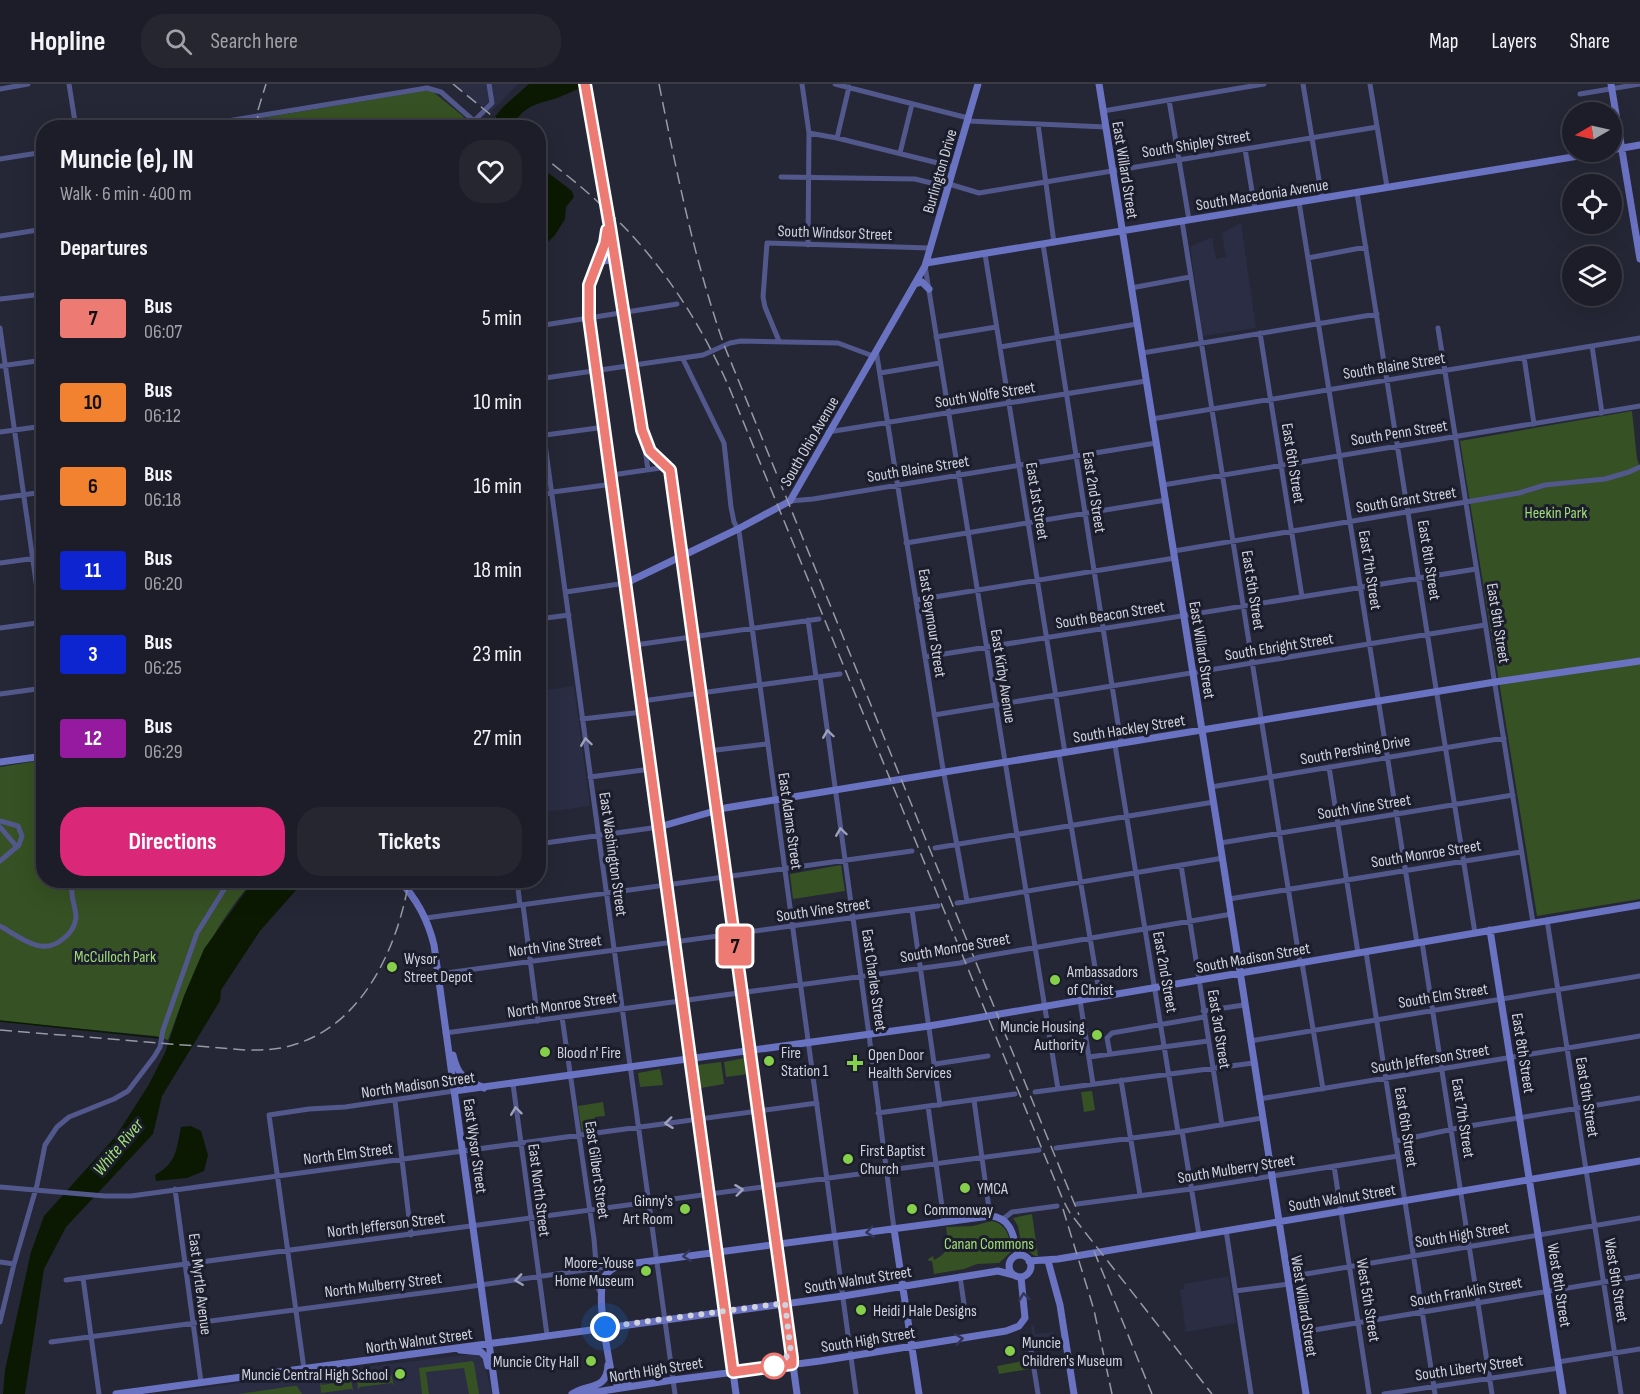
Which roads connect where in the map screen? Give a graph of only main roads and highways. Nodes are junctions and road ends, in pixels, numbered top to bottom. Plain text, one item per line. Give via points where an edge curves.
1 (585, 84) edge
2 (978, 84) edge
3 (1099, 84) edge
4 (1612, 86) edge
5 (1615, 102) edge
6 (1640, 145) edge
7 (1622, 148) joint
8 (1562, 159) edge
9 (608, 218) junction
10 (1122, 231) junction
11 (1640, 259) edge
12 (615, 260) junction
13 (598, 262) junction
14 (925, 265) junction
15 (915, 284) junction
16 (928, 289) road end
17 (681, 557) junction
18 (626, 583) junction
19 (1640, 660) edge
20 (1202, 730) junction
21 (36, 757) edge
22 (0, 762) edge
23 (716, 810) junction
24 (659, 827) junction
25 (406, 888) edge
26 (1640, 904) edge
27 (1490, 930) junction
28 (1240, 974) junction
29 (447, 1041) junction
30 (750, 1051) junction
31 (691, 1059) junction
32 (485, 1088) junction
33 (454, 1091) junction
34 (1640, 1161) edge
35 (1530, 1180) junction
36 (1279, 1221) junction
37 (894, 1228) junction
38 (776, 1245) junction
39 (718, 1252) junction
40 (1015, 1257) junction
41 (1048, 1261) junction
42 (1030, 1264) junction
43 (960, 1276) junction
44 (1017, 1276) junction
45 (901, 1286) junction
46 (601, 1294) joint
47 (785, 1303) junction
48 (725, 1311) junction
49 (605, 1327) junction
50 (489, 1343) junction
51 (911, 1346) junction
52 (452, 1348) junction
53 (608, 1351) junction
54 (792, 1364) junction
55 (733, 1372) junction
56 (494, 1380) junction
57 (631, 1386) junction
58 (614, 1392) edge
59 (116, 1394) edge
60 (496, 1394) edge
61 (572, 1394) edge
62 (583, 1394) edge
63 (736, 1394) edge
64 (797, 1394) edge
65 (919, 1394) edge
66 (1074, 1394) edge
67 (1306, 1394) edge
68 (1563, 1394) edge

1 - 9 main road
2 - 14 main road, Burlington Drive
3 - 10 main road, East Willard Street
4 - 5 main road
6 - 7 main road
7 - 11 main road
8 - 10 main road, South Macedonia Avenue
9 - 12 main road
9 - 13 main road
10 - 14 main road, South Macedonia Avenue
10 - 20 main road, East Willard Street
12 - 13 main road
12 - 17 main road via 644,438 650,451 670,470
13 - 18 main road via 588,290 589,318
14 - 15 main road, South Ohio Avenue
15 - 16 main road via 922,282
15 - 17 main road, South Ohio Avenue via 790,501
17 - 18 main road, South Ohio Avenue
17 - 23 main road
18 - 24 main road
19 - 20 main road, South Hackley Street
20 - 23 main road, South Hackley Street
20 - 28 main road, East Willard Street
21 - 22 main road
23 - 24 main road, South Hackley Street
23 - 30 main road
24 - 31 main road
25 - 29 main road, East Wysor Street via 426,918 434,945
26 - 27 main road, South Madison Street
27 - 28 main road, South Madison Street
27 - 35 main road, East 8th Street
28 - 30 main road, South Madison Street via 929,1026
28 - 36 main road, East Willard Street
29 - 32 main road via 462,1077
29 - 33 main road, East Wysor Street
30 - 31 main road, South Madison Street
30 - 38 main road
31 - 32 main road, North Madison Street
31 - 39 main road
32 - 33 main road, North Madison Street
33 - 50 main road, East Wysor Street
34 - 35 main road, South Walnut Street
35 - 36 main road, South Walnut Street
35 - 68 main road, West 8th Street
36 - 41 main road, South Walnut Street
36 - 67 main road, West Willard Street
37 -> 38 main road
37 - 40 main road via 990,1216 1003,1219 1012,1232
37 - 45 main road, East Charles Street
38 - 39 main road
38 - 47 main road
39 -> 46 main road, North Mulberry Street via 621,1265 606,1275
39 - 48 main road
40 - 42 main road via 1024,1256
40 - 43 main road, South Walnut Street via 1000,1266
40 - 44 main road via 1009,1268
41 - 42 main road, South Walnut Street
41 - 66 main road
42 - 44 main road via 1026,1275
43 - 44 main road, South Walnut Street via 1001,1271
43 - 45 main road, South Walnut Street
51 -> 44 main road, South High Street via 1019,1326 1025,1318
45 - 47 main road, South Walnut Street
45 - 51 main road, East Charles Street
46 - 49 main road, East Gilbert Street
47 - 48 main road, South Walnut Street
47 - 54 main road
48 - 49 main road, North Walnut Street
48 - 55 main road
49 - 50 main road, North Walnut Street
49 - 53 main road, East Gilbert Street
50 - 52 main road, North Walnut Street
50 - 56 main road, East Wysor Street
51 - 54 main road, South High Street
51 - 65 main road, East Charles Street
52 - 56 main road via 482,1353
52 - 59 main road, North Walnut Street
53 - 57 main road via 613,1380
53 - 61 main road, North High Street via 603,1381
54 - 55 main road, South High Street
54 - 64 main road
55 - 57 main road, North High Street
55 - 63 main road
56 - 60 main road, East Wysor Street
57 - 58 main road, North High Street
58 - 62 main road, North High Street

